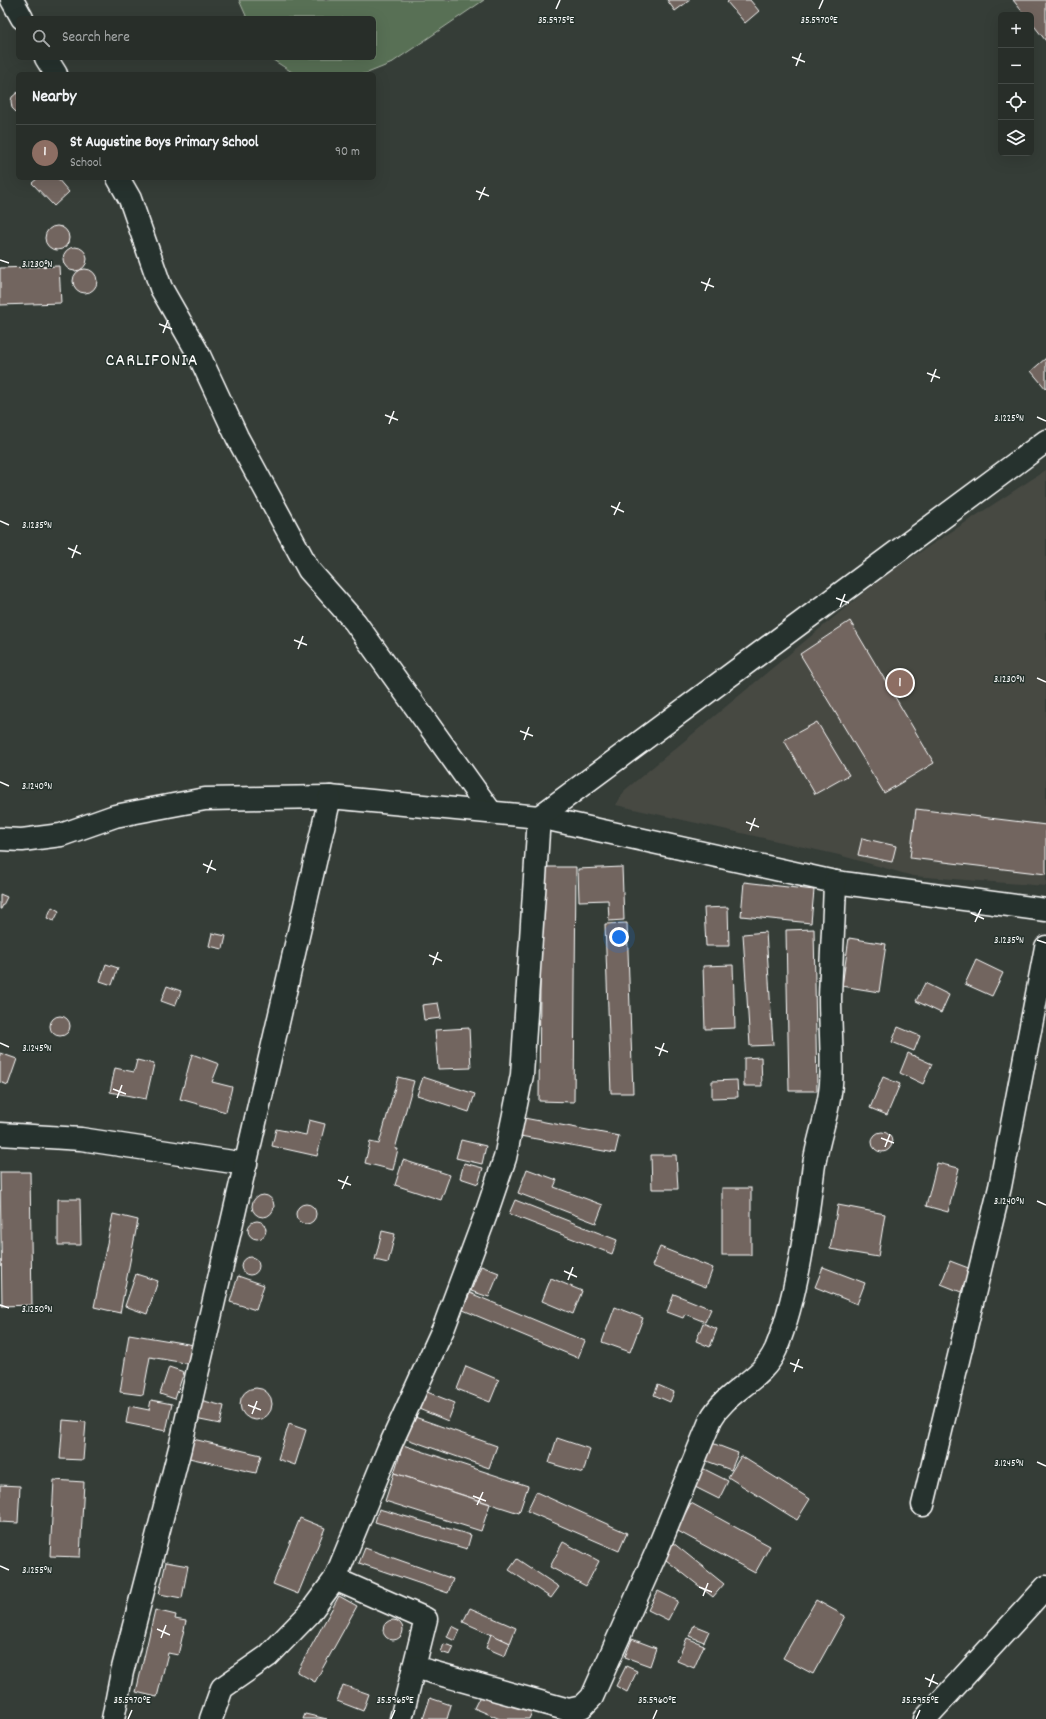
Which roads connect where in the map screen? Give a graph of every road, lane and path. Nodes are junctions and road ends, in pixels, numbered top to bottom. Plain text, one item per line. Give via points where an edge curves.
1 (12, 0) edge
2 (21, 16) edge
3 (47, 60) edge
4 (55, 72) edge
5 (119, 180) edge
6 (1046, 441) edge
7 (330, 797) junction
8 (490, 811) junction
9 (539, 817) junction
10 (0, 839) edge
11 (835, 882) junction
12 (1046, 910) edge
13 (1046, 947) edge
14 (0, 1134) edge
15 (246, 1164) junction
16 (923, 1505) dead end
17 (335, 1579) junction
18 (1046, 1587) edge
19 (414, 1667) junction
20 (113, 1719) edge
21 (211, 1719) edge
22 (401, 1719) edge
23 (925, 1719) edge

1 - 2 street
3 - 4 street
5 - 8 street via 130,199 160,288 198,353 237,437 309,570 355,622
6 - 9 street
7 - 8 street
7 - 10 street via 205,799 115,816 62,835 22,840
7 - 15 street
8 - 9 street
9 - 11 street
9 - 17 street via 522,1075 505,1158 444,1327 388,1450
11 - 12 street
11 - 19 street via 830,998 831,1084 814,1162 806,1228 788,1310 776,1349 767,1365 715,1411 657,1551 592,1697 582,1707 569,1710
13 - 16 street via 1000,1187
14 - 15 street via 81,1139
15 - 20 street via 180,1448 122,1672
17 - 19 street via 426,1619
17 - 21 street via 309,1614 268,1656 222,1688
18 - 23 street
19 - 22 street

